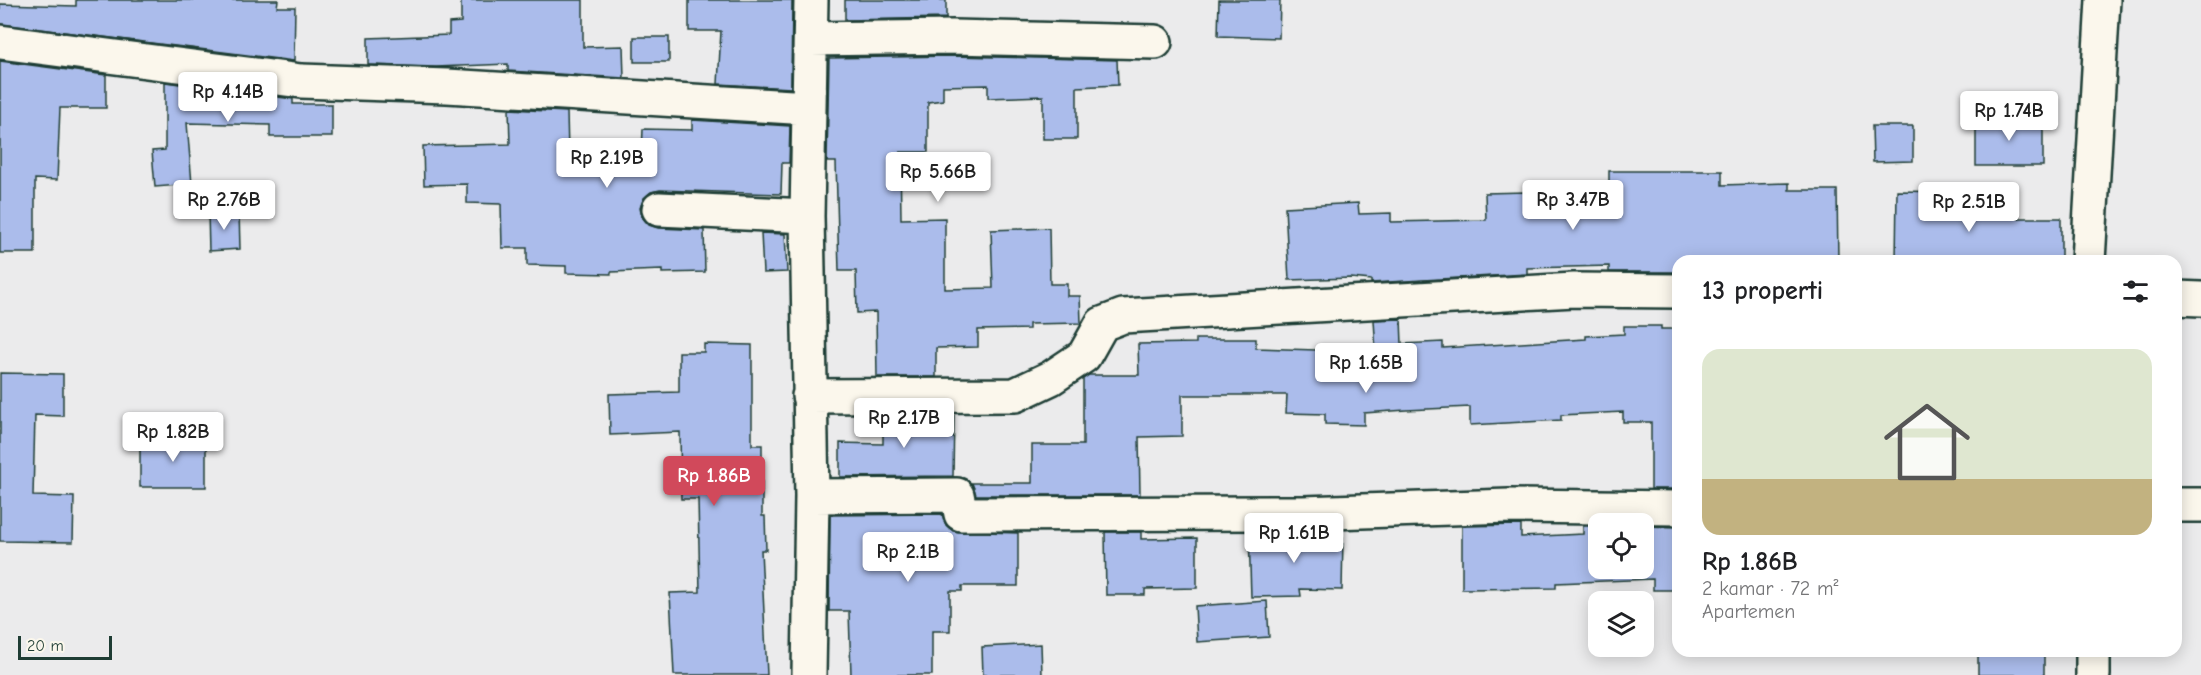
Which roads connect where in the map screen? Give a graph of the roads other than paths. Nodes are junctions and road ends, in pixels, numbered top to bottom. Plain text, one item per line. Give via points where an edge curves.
1 (811, 0) edge
2 (2103, 0) edge
3 (811, 39) junction
4 (0, 42) edge
5 (1155, 42) dead end
6 (808, 108) junction
7 (659, 209) dead end
8 (807, 216) junction
9 (2088, 255) edge
10 (1672, 291) edge
11 (2182, 298) edge
12 (2201, 299) edge
13 (808, 396) junction
14 (812, 496) junction
15 (2182, 505) edge
16 (2201, 505) edge
17 (1672, 508) edge
18 (2093, 657) edge
19 (808, 675) edge
20 (2093, 675) edge

1 - 3 street
2 - 9 street
3 - 5 street via 953,37
3 - 6 street
4 - 6 street via 301,81
6 - 8 street
7 - 8 street
8 - 13 street
10 - 13 street via 1574,290 1123,316 1102,324 1084,356 1016,395
11 - 12 street
13 - 14 street
14 - 17 street via 957,495 961,514 1303,513 1509,506
14 - 19 street
15 - 16 street
18 - 20 street

